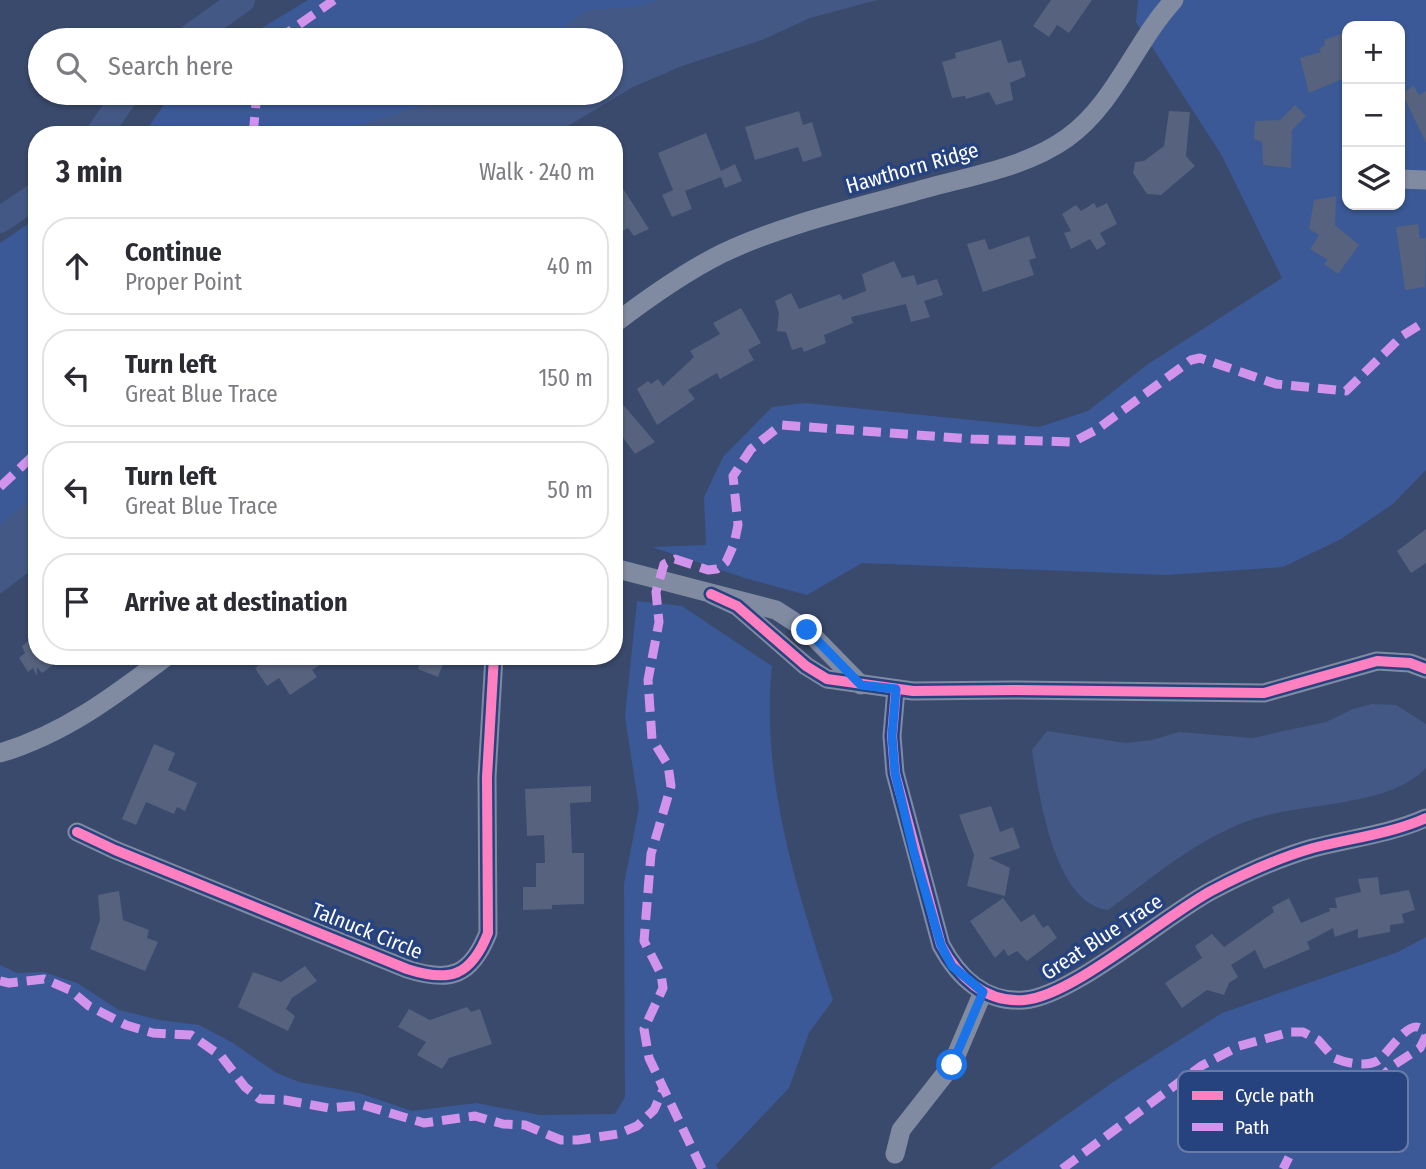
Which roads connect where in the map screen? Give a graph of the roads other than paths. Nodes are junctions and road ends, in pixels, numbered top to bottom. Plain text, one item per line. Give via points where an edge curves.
1 (1174, 0) edge
2 (1405, 179) edge
3 (1426, 180) edge
4 (623, 318) edge
5 (623, 570) edge
6 (711, 594) junction
7 (1424, 664) edge
8 (154, 665) edge
9 (493, 665) edge
10 (861, 685) junction
11 (896, 689) junction
12 (0, 753) edge
13 (1426, 818) edge
14 (77, 832) dead end
15 (983, 992) junction
16 (895, 1154) dead end

1 - 4 street, Hawthorn Ridge via 1094,113 1059,143 1019,162 803,222 744,244 689,271
2 - 3 street
5 - 6 street
6 - 10 street via 737,606 827,679
6 - 10 street via 776,610 807,630
7 - 11 street via 1377,661 1264,693
8 - 12 street via 78,720
9 - 14 street, Talnuck Circle via 486,777 488,933 479,956 458,974 434,978 408,969
10 - 11 street
11 - 15 street, Great Blue Trace via 895,773 914,852 941,945 952,966
13 - 15 street, Great Blue Trace via 1400,830 1313,849 1265,866 1172,913 1047,997 1022,1001
15 - 16 street via 952,1065 901,1130

